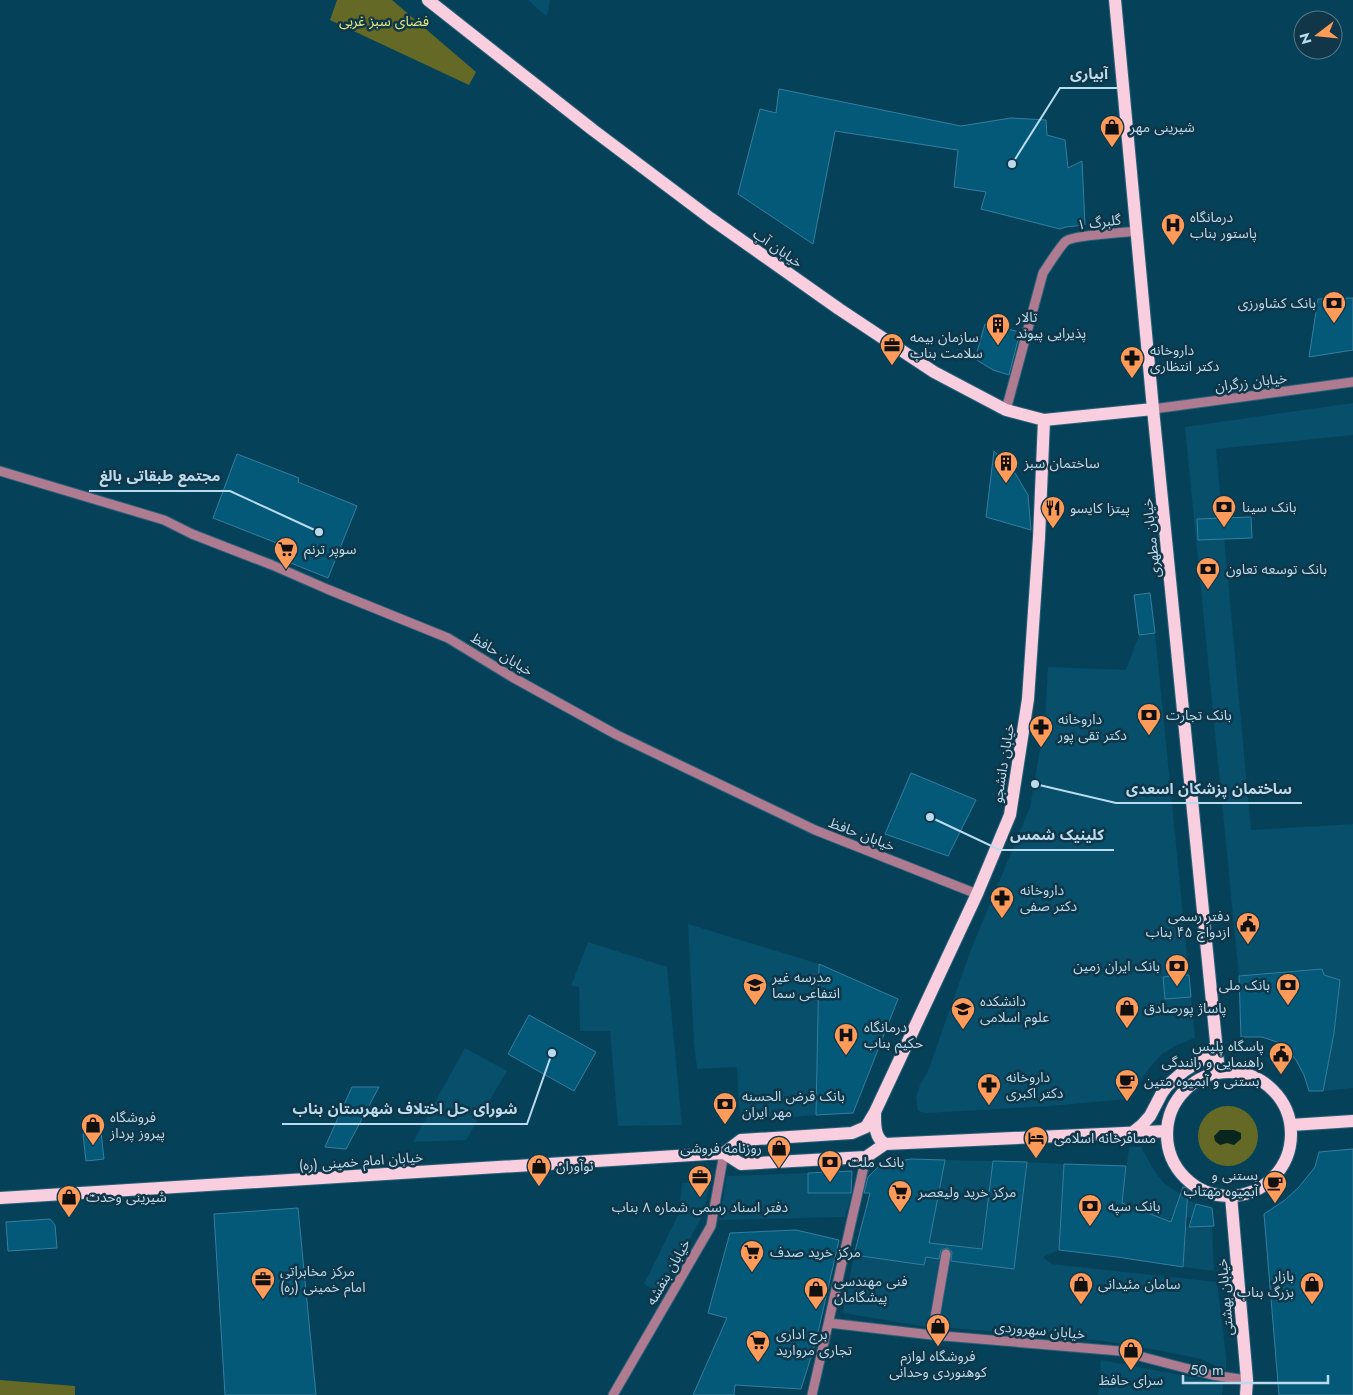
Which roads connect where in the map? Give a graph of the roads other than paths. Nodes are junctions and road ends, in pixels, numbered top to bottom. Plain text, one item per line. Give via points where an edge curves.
1 (428, 0) edge
2 (1115, 0) edge
3 (1137, 232) junction
4 (1353, 382) edge
5 (1153, 409) junction
6 (1006, 410) junction
7 (1044, 420) junction
8 (0, 471) edge
9 (977, 894) junction
10 (1216, 1045) junction
11 (1219, 1072) junction
12 (876, 1112) junction
13 (1353, 1121) edge
14 (1290, 1125) junction
15 (1167, 1131) junction
16 (852, 1133) joint
17 (1132, 1133) junction
18 (884, 1144) junction
19 (724, 1153) junction
20 (866, 1157) junction
21 (1232, 1196) junction
22 (0, 1198) edge
23 (946, 1254) dead end
24 (829, 1323) junction
25 (932, 1335) junction
26 (1247, 1380) junction
27 (613, 1395) edge
28 (812, 1395) edge
29 (1246, 1395) edge

1 - 6 main road, خیابان آب via 710,218 934,372
2 - 3 main road, خیابان مطهری
3 - 5 main road, خیابان مطهری
3 - 6 street, گلبرگ ۱ via 1066,241 1043,273
4 - 5 street, خیابان زرگران
5 - 7 main road, خیابان آب
5 - 10 main road, خیابان مطهری
6 - 7 main road, خیابان آب
7 - 9 main road, خیابان دانشجو via 1028,700 1010,815
8 - 9 street, خیابان حافظ via 164,520 448,638 617,735 815,830
9 - 12 main road, خیابان دانشجو
10 - 11 main road, خیابان مطهری
10 - 17 main road via 1205,1058 1167,1086 1150,1116
11 - 14 main road via 1247,1074 1266,1084 1284,1105
11 - 15 main road via 1194,1082 1182,1094 1172,1108
12 - 16 main road, خیابان دانشجو via 866,1127
12 - 18 main road via 875,1127
13 - 14 main road
14 - 21 main road via 1291,1141 1284,1164 1255,1191
15 - 17 main road
15 - 21 main road via 1172,1158 1186,1178 1207,1192
16 - 19 main road, خیابان امام خمینی (ره) via 740,1140
17 - 18 main road
18 - 20 main road
19 - 20 main road, خیابان امام خمینی (ره) via 741,1164
19 - 22 main road, خیابان امام خمینی (ره)
19 - 27 street, خیابان بنفشه via 711,1226
20 - 24 street
21 - 26 main road, خیابان بهشتی
23 - 25 street
24 - 25 street, خیابان سهروردی
24 - 28 street
25 - 26 street, خیابان سهروردی via 1120,1351
26 - 29 main road, خیابان بهشتی

